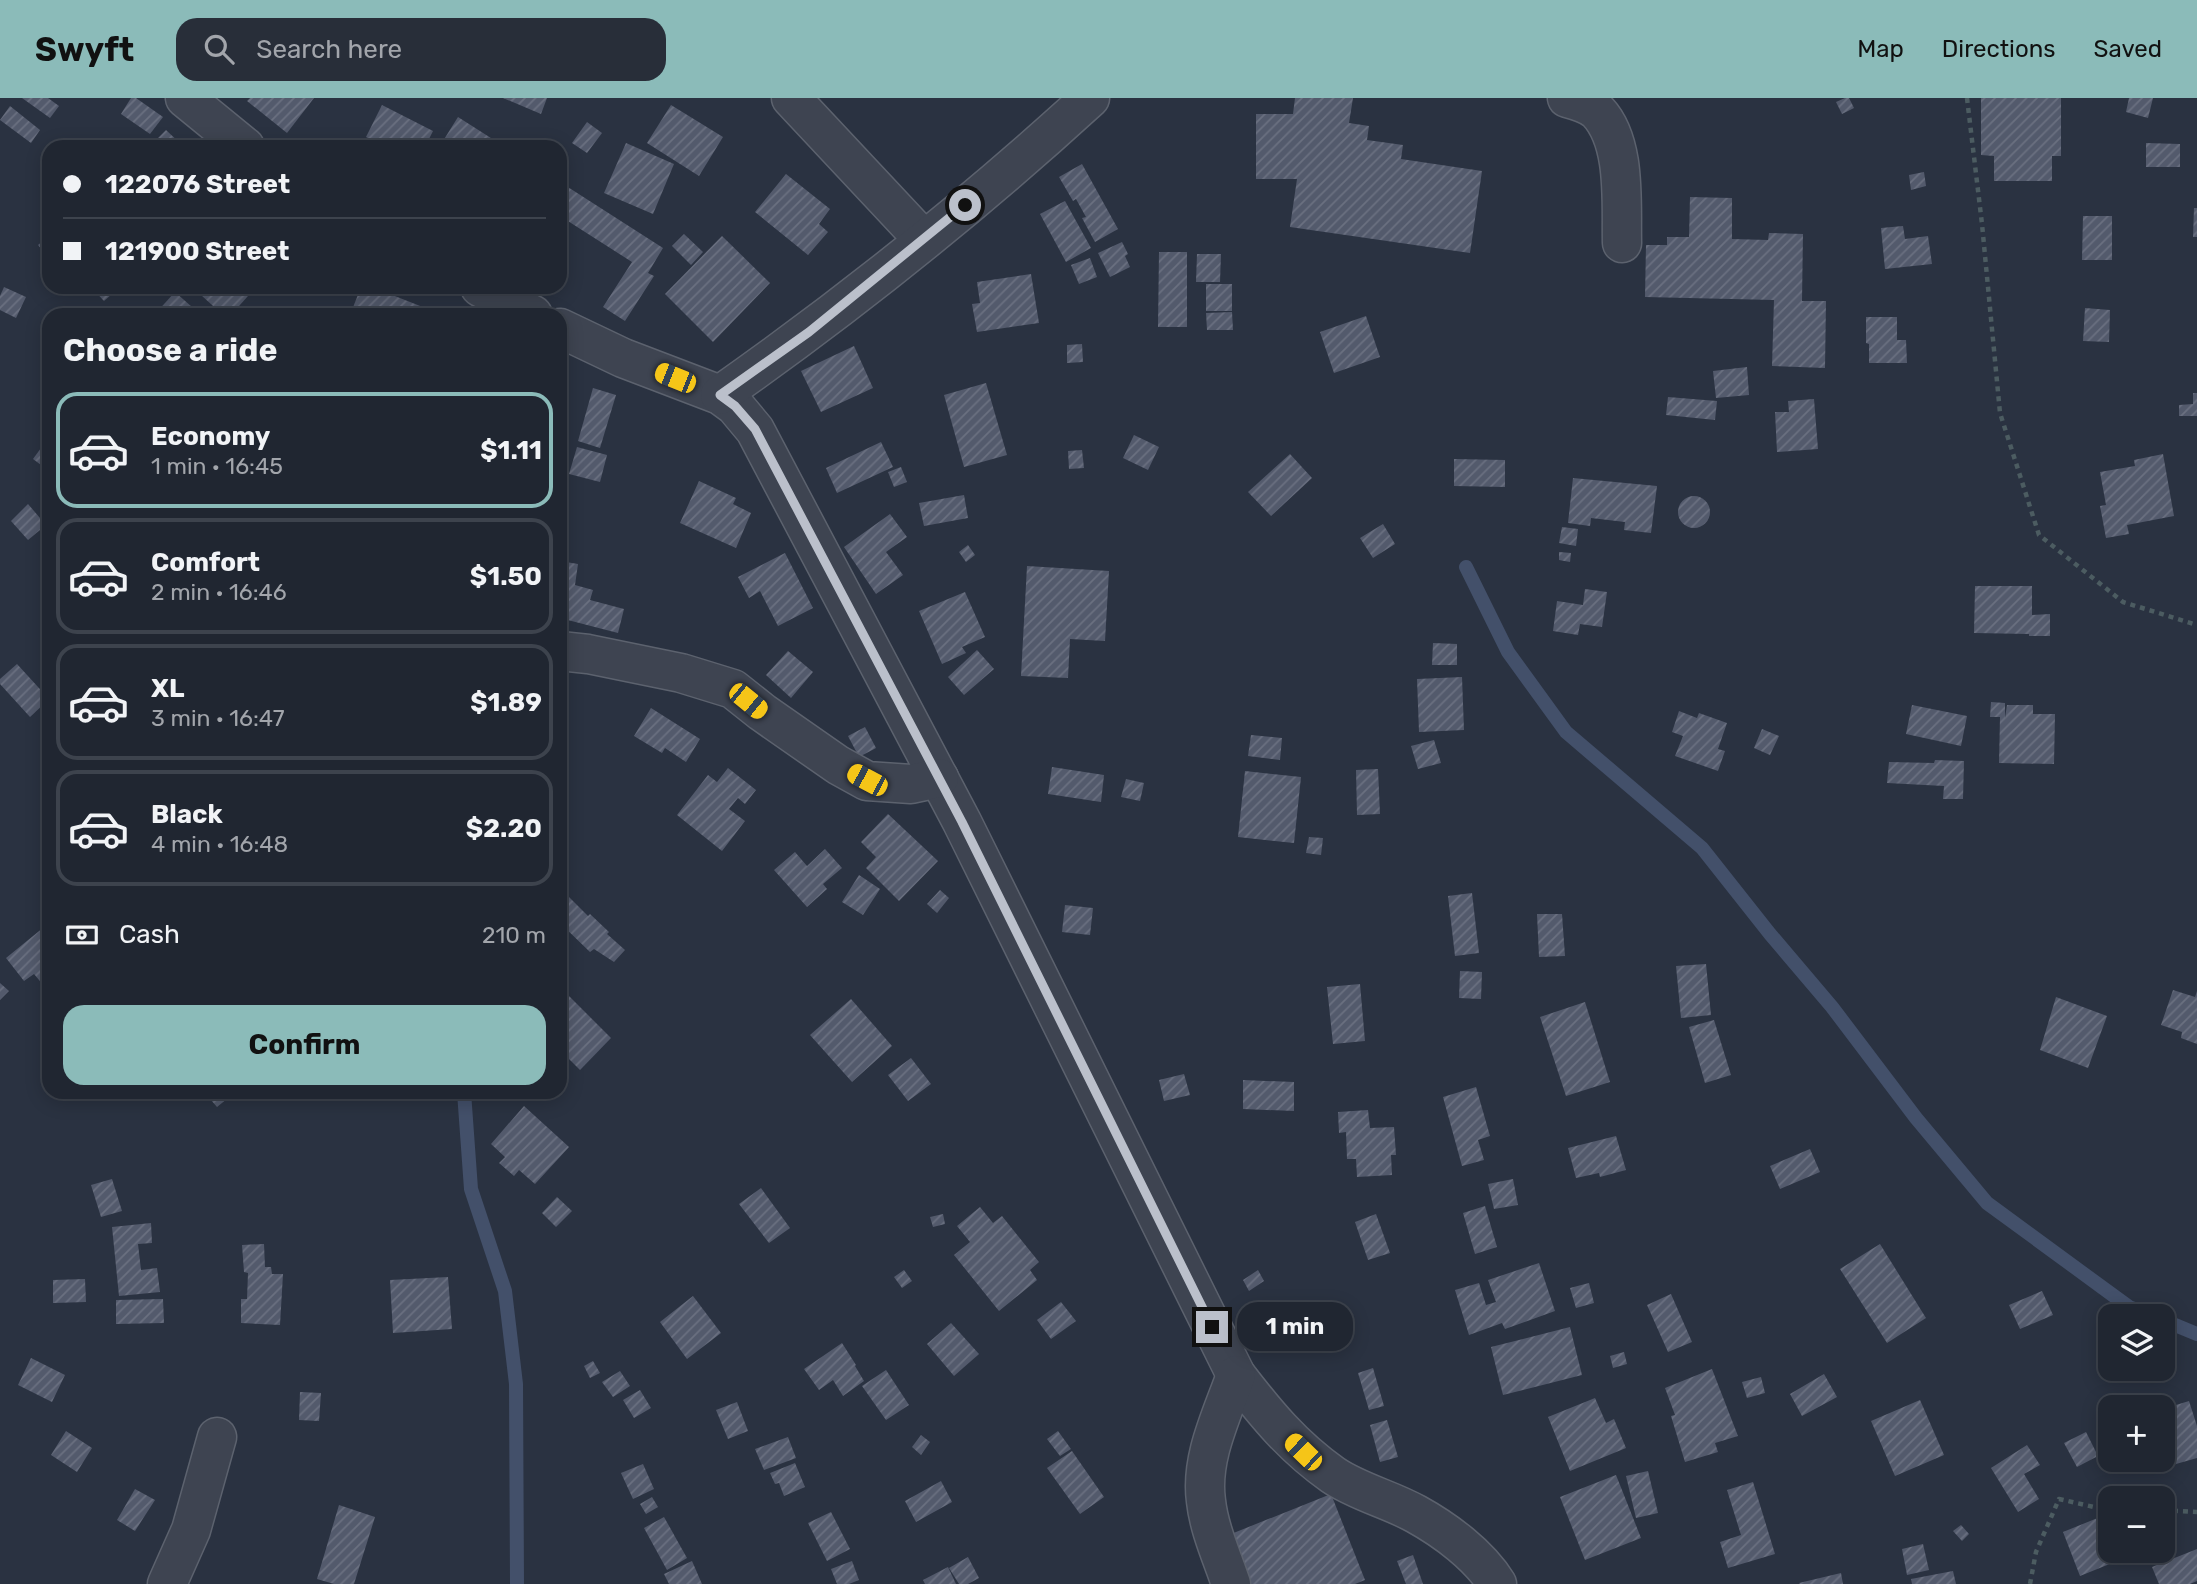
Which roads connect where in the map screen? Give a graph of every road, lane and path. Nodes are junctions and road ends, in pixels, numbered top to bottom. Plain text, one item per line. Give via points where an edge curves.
1 (185, 98) edge
2 (791, 98) edge
3 (1090, 98) edge
4 (1567, 98) edge
5 (1967, 98) edge
6 (236, 140) edge
7 (924, 240) junction
8 (1622, 243) dead end
9 (493, 294) edge
10 (520, 308) edge
11 (567, 331) edge
12 (720, 395) junction
13 (2197, 625) edge
14 (567, 652) edge
15 (939, 778) junction
16 (1236, 1375) junction
17 (217, 1437) dead end
18 (2098, 1508) edge
19 (2175, 1511) edge
20 (2197, 1512) edge
21 (167, 1584) edge
22 (1231, 1584) edge
23 (1497, 1584) edge
24 (2030, 1584) edge

1 - 6 street
2 - 7 street
3 - 7 street
4 - 8 street via 1597,111 1615,146 1621,170
5 - 13 path via 2000,413 2039,535 2123,602
7 - 12 street via 809,332
9 - 10 street
11 - 12 street
12 - 15 street via 755,429
14 - 15 street via 681,673 733,689 838,765 867,780 911,784
15 - 16 street
16 - 22 street via 1209,1453 1206,1478 1206,1501
16 - 23 street via 1303,1452 1335,1476 1416,1514 1452,1538
17 - 21 street via 191,1530
18 - 24 path via 2059,1499 2036,1552
19 - 20 path

